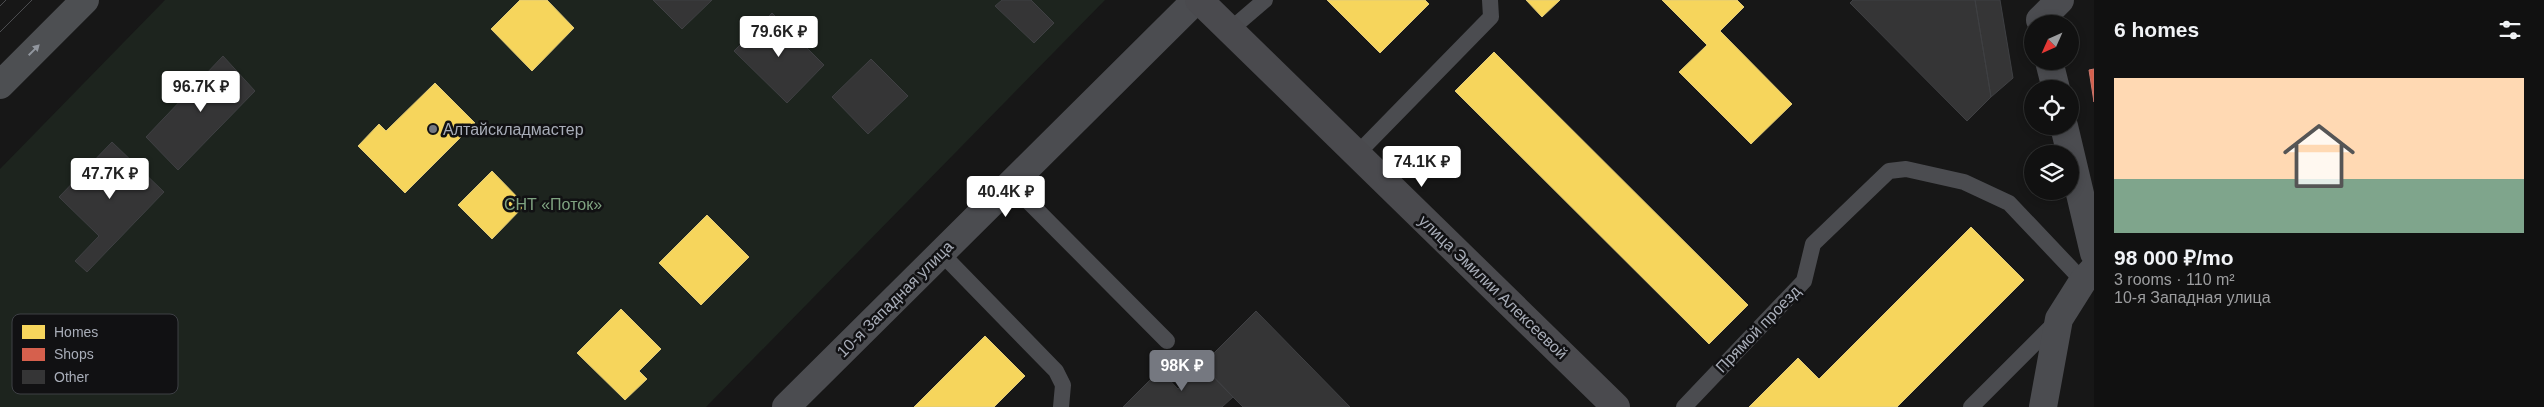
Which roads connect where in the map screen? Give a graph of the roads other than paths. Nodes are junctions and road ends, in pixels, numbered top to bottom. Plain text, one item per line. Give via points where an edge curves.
1 (85, 0) edge
2 (1197, 0) edge
3 (1266, 0) edge
4 (1490, 0) edge
5 (2060, 0) edge
6 (2039, 15) edge
7 (1230, 30) junction
8 (0, 85) edge
9 (2066, 135) edge
10 (1357, 154) junction
11 (1010, 184) junction
12 (941, 253) junction
13 (2094, 253) edge
14 (2088, 275) edge
15 (2059, 319) junction
16 (1167, 341) dead end
17 (786, 407) edge
18 (1061, 407) edge
19 (1616, 407) edge
20 (1684, 407) edge
21 (1971, 407) edge
22 (2043, 407) edge

8 -> 1 main road
2 - 7 street, улица Эмилии Алексеевой
2 - 11 street, 10-я Западная улица
3 - 7 lane
4 - 10 lane via 1491,17
5 - 6 street
7 - 10 street, улица Эмилии Алексеевой
9 - 13 street
10 - 19 street, улица Эмилии Алексеевой
11 - 12 street, 10-я Западная улица
11 - 16 lane
12 - 17 street, 10-я Западная улица
12 - 18 lane via 1056,371 1063,385
14 - 15 street
14 - 20 lane, Прямой проезд via 2009,203 1964,182 1906,169 1889,171 1813,244 1804,281
15 - 21 lane
15 - 22 street

